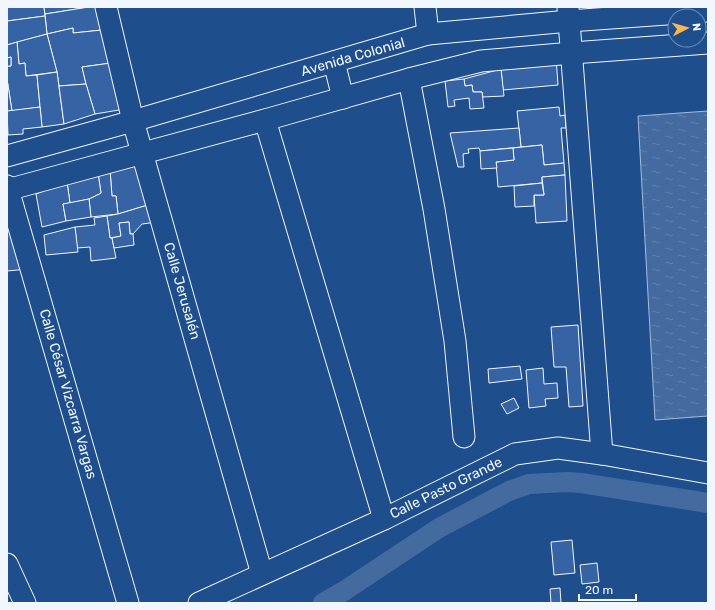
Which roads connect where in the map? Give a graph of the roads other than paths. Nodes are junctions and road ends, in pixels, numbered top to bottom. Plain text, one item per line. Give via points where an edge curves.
1 (106, 7) edge
2 (426, 7) edge
3 (667, 11) edge
4 (569, 14) edge
5 (428, 34) junction
6 (708, 43) edge
7 (572, 53) junction
8 (334, 62) junction
9 (409, 79) junction
10 (342, 98) junction
11 (265, 120) junction
12 (133, 121) junction
13 (142, 152) junction
14 (7, 156) edge
15 (7, 188) edge
16 (464, 437) dead end
17 (602, 454) junction
18 (708, 473) edge
19 (384, 519) junction
20 (7, 564) edge
21 (262, 574) junction
22 (25, 603) edge
23 (128, 603) edge
24 (199, 603) edge

1 - 12 street, Calle Jerusalén
2 - 5 street
3 - 4 street, Avenida Colonial
4 - 5 street, Avenida Colonial
4 - 7 street
5 - 8 street, Avenida Colonial
6 - 7 street
7 - 9 street via 481,61
7 - 17 street
8 - 10 street
8 - 12 street, Avenida Colonial
9 - 10 street
9 - 16 street via 455,341
10 - 11 street
11 - 13 street
11 - 19 street
12 - 13 street, Calle Jerusalén
12 - 14 street, Avenida Colonial
13 - 15 street
13 - 21 street, Calle Jerusalén
15 - 23 street, Calle César Vizcarra Vargas
17 - 18 street, Calle Pasto Grande
17 - 19 street, Calle Pasto Grande via 558,448 515,454
19 - 21 street, Calle Pasto Grande
20 - 22 street
21 - 24 street, Calle Pasto Grande

